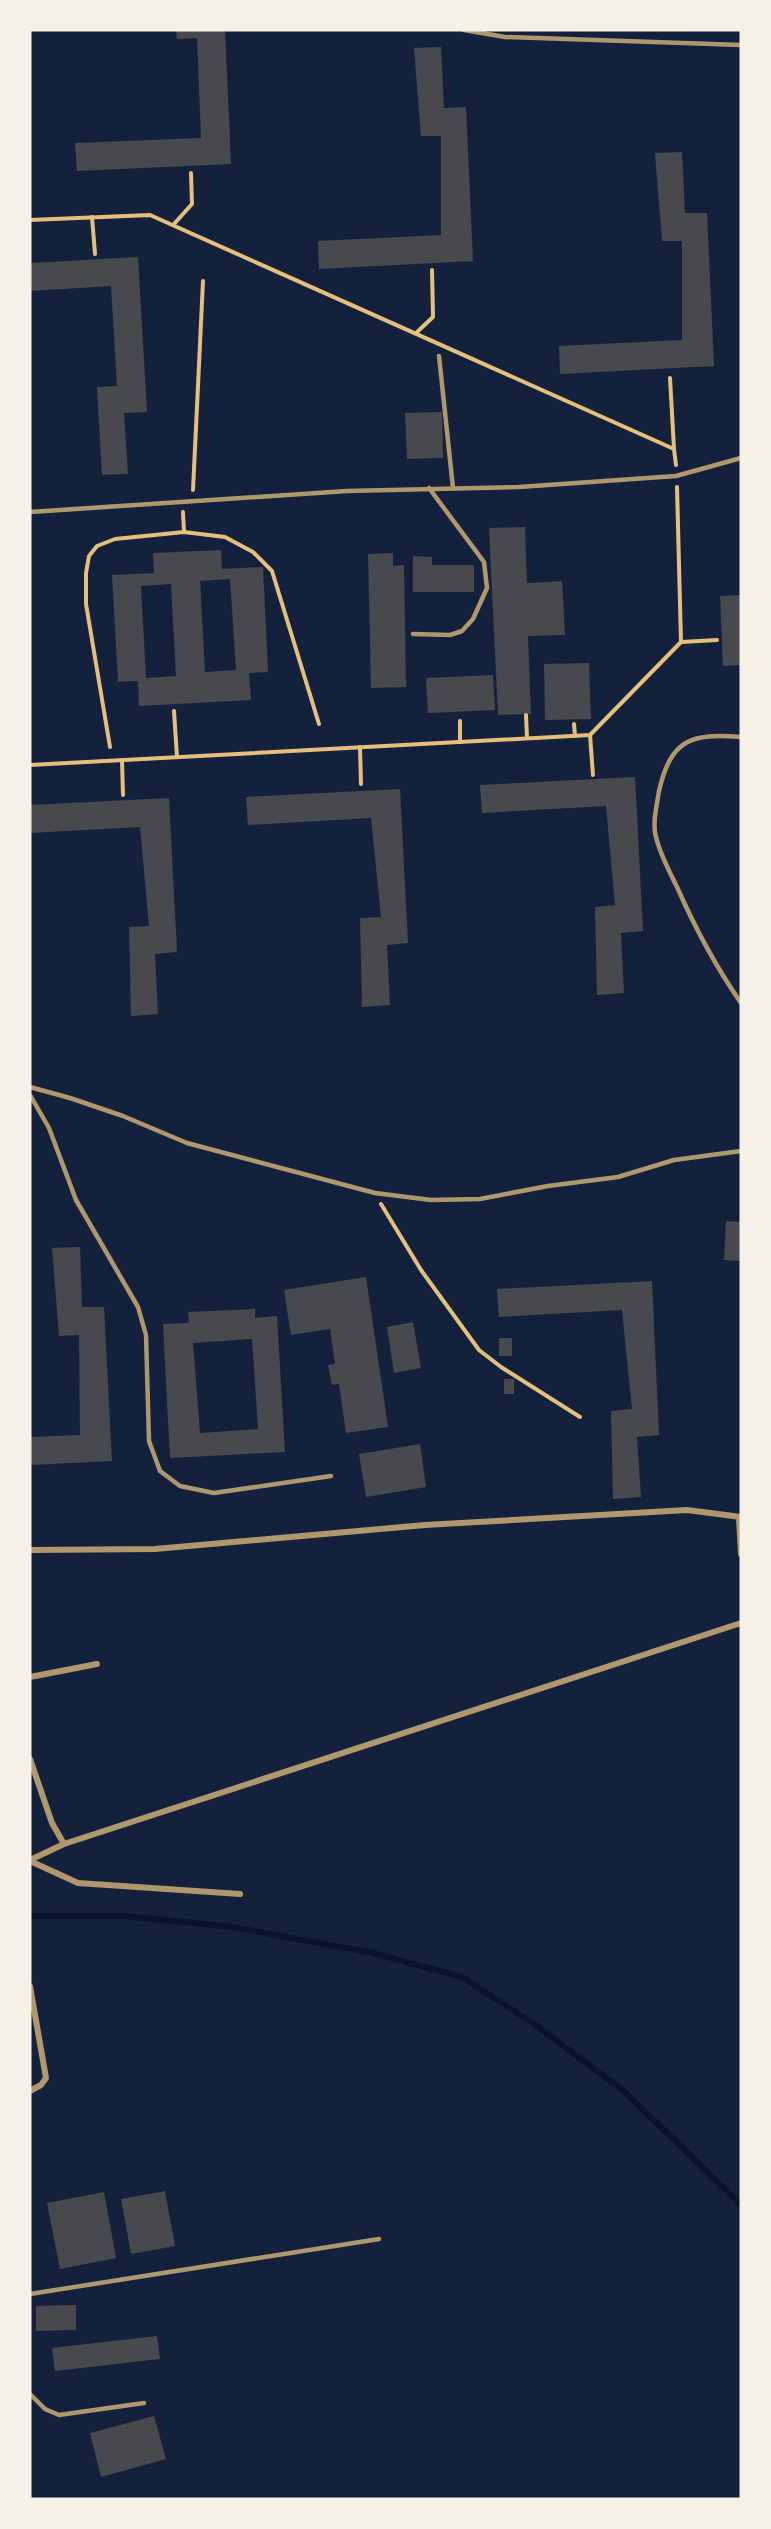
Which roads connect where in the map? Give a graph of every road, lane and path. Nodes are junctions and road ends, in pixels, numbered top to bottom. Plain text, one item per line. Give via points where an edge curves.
1 (464, 30) edge
2 (741, 45) edge
3 (191, 172) dead end
4 (92, 217) junction
5 (30, 220) edge
6 (174, 224) junction
7 (95, 254) dead end
8 (432, 270) dead end
9 (203, 282) dead end
10 (416, 333) junction
11 (439, 356) dead end
12 (670, 378) dead end
13 (674, 449) junction
14 (741, 458) edge
15 (676, 476) junction
16 (429, 488) junction
17 (453, 488) junction
18 (183, 502) junction
19 (193, 502) junction
20 (30, 512) edge
21 (184, 532) junction
22 (413, 634) dead end
23 (717, 640) dead end
24 (681, 642) junction
25 (174, 711) dead end
26 (526, 715) dead end
27 (459, 722) dead end
28 (319, 724) dead end
29 (574, 724) dead end
30 (590, 735) junction
31 (575, 736) junction
32 (741, 736) edge
33 (527, 738) junction
34 (460, 742) junction
35 (110, 747) dead end
36 (360, 747) junction
37 (177, 757) junction
38 (122, 760) junction
39 (30, 765) edge
40 (592, 775) dead end
41 (361, 784) dead end
42 (123, 795) dead end
43 (741, 1003) edge
44 (30, 1087) edge
45 (30, 1095) edge
46 (741, 1151) edge
47 (375, 1193) junction
48 (580, 1417) dead end
49 (331, 1476) dead end
50 (740, 1518) edge
51 (30, 1550) edge
52 (741, 1554) edge
53 (741, 1623) edge
54 (97, 1665) dead end
55 (30, 1677) edge
56 (30, 1759) edge
57 (64, 1844) junction
58 (30, 1860) edge
59 (240, 1894) dead end
60 (30, 1986) edge
61 (30, 2091) edge
62 (379, 2239) dead end
63 (30, 2294) edge
64 (30, 2394) edge
65 (144, 2403) dead end

1 - 2 lane via 505,37
3 - 6 path via 192,204
4 - 5 path
4 - 6 path via 150,215
4 - 7 path
6 - 10 path
8 - 10 path via 433,317
9 - 19 path
10 - 13 path
11 - 17 lane
12 - 13 path
13 - 15 path
14 - 15 lane
15 - 17 lane
15 - 24 path
16 - 17 lane
16 - 19 lane
16 - 22 lane via 484,562 487,588 473,620 462,631 450,635
18 - 19 lane
18 - 20 lane
18 - 21 path
21 - 28 path via 225,537 253,552 272,571
21 - 35 path via 115,539 97,546 89,556 86,604
23 - 24 path
24 - 30 path
25 - 37 path
26 - 33 path
27 - 34 path
29 - 31 path
30 - 31 path
30 - 40 path
31 - 33 path
32 - 43 lane via 714,734 691,739 675,750 664,772 655,835 714,963
33 - 34 path
34 - 36 path
36 - 37 path
36 - 41 path
37 - 38 path
38 - 39 path
38 - 42 path
44 - 47 lane via 123,1116 187,1143
45 - 49 lane via 48,1128 76,1200 138,1307 146,1335 149,1441 159,1471 180,1486 214,1493
46 - 47 lane via 674,1160 618,1177 480,1199 430,1200
47 - 48 path via 420,1270 479,1350
50 - 51 street via 687,1510 425,1525 155,1549
50 - 52 street
53 - 57 street
54 - 55 street
56 - 57 street via 52,1823
57 - 58 street
58 - 59 street via 78,1883
60 - 61 street via 46,2078
62 - 63 lane
64 - 65 lane via 45,2409 59,2415

